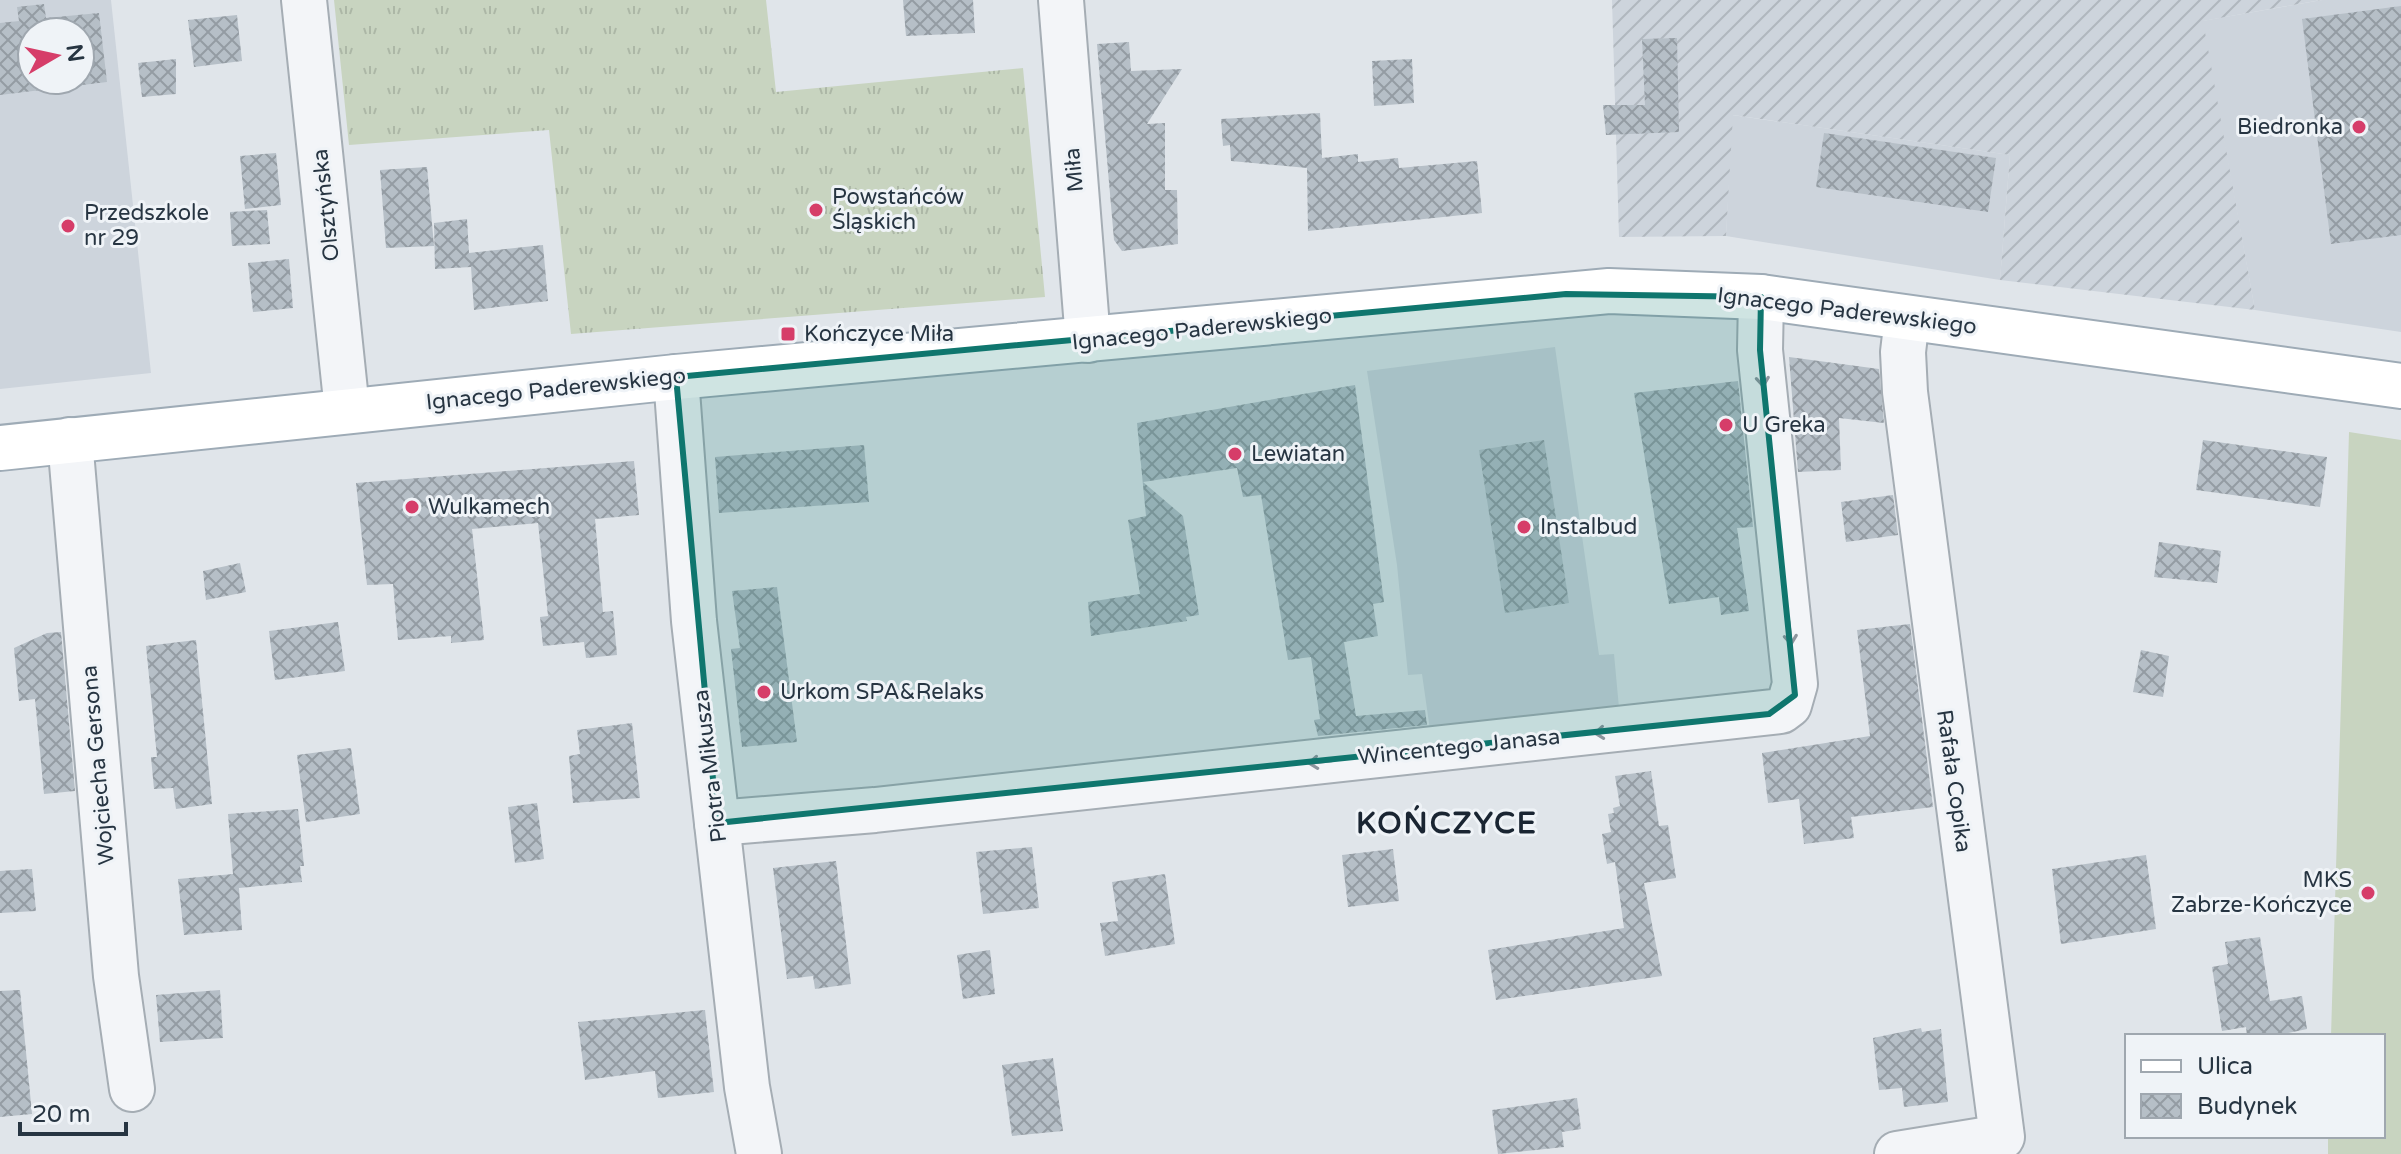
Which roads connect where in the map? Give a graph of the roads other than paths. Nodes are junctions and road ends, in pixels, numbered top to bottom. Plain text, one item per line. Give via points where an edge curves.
1 (304, 0) edge
2 (1061, 0) edge
3 (1761, 297) junction
4 (1907, 318) junction
5 (1088, 340) junction
6 (676, 377) junction
7 (2401, 386) edge
8 (347, 410) junction
9 (70, 440) junction
10 (0, 448) edge
11 (717, 823) junction
12 (132, 1089) dead end
13 (759, 1154) edge
14 (1897, 1154) edge

1 - 8 street, Olsztyńska
2 - 5 street, Miła
3 - 4 main road, Ignacego Paderewskiego
3 - 5 main road, Ignacego Paderewskiego via 1664,291 1566,294
3 -> 11 street, Wincentego Janasa via 1760,350 1795,684 1795,695 1781,711
4 - 7 main road, Ignacego Paderewskiego
4 - 14 street, Rafała Copika via 1905,392 2002,1137
5 - 6 main road, Ignacego Paderewskiego
6 - 8 main road, Ignacego Paderewskiego
6 - 11 street, Piotra Mikusza via 694,621
8 - 9 main road, Ignacego Paderewskiego
9 - 10 main road, Ignacego Paderewskiego
9 - 12 street, Wojciecha Gersona via 116,976
11 - 13 street, Piotra Mikusza

